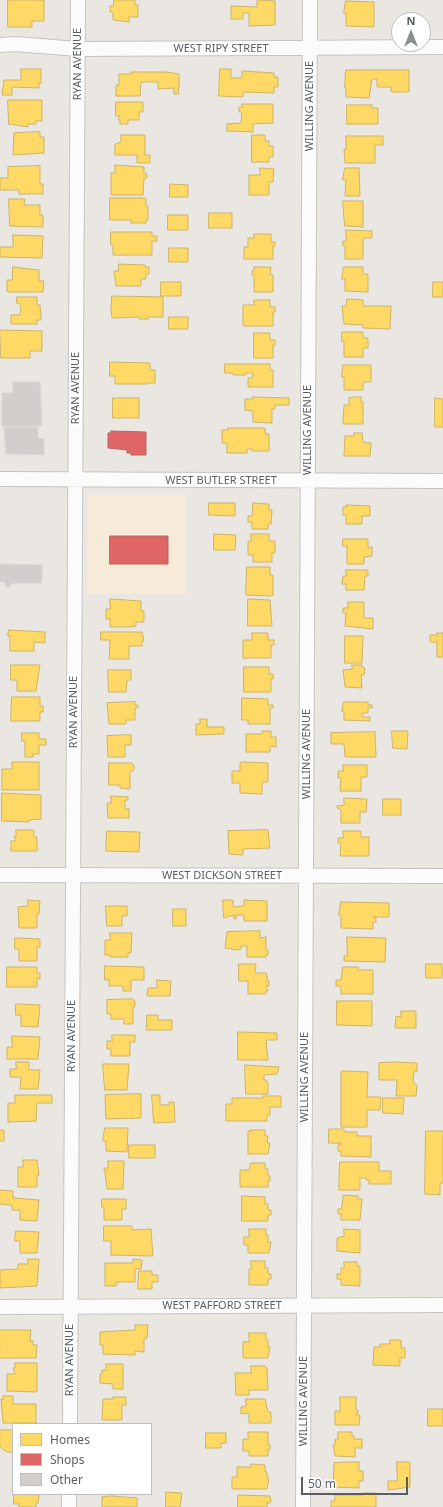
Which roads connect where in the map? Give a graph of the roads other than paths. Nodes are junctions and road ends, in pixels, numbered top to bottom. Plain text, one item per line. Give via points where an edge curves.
1 (78, 0) edge
2 (310, 0) edge
3 (0, 46) edge
4 (443, 47) edge
5 (78, 48) junction
6 (310, 48) junction
7 (0, 479) edge
8 (443, 480) edge
9 (75, 481) junction
10 (308, 481) junction
11 (0, 875) edge
12 (73, 875) junction
13 (306, 876) junction
14 (443, 876) edge
15 (443, 1305) edge
16 (70, 1306) junction
17 (304, 1306) junction
18 (0, 1307) edge
19 (70, 1423) edge
20 (69, 1495) edge
21 (69, 1507) edge
22 (303, 1507) edge

1 - 5 street, RYAN AVENUE
2 - 6 street, WILLING AVENUE
3 - 5 street, WEST RIPY STREET via 15,44
4 - 6 street, WEST RIPY STREET
5 - 6 street, WEST RIPY STREET
5 - 9 street, RYAN AVENUE
6 - 10 street, WILLING AVENUE
7 - 9 street, WEST BUTLER STREET
8 - 10 street, WEST BUTLER STREET
9 - 10 street, WEST BUTLER STREET
9 - 12 street, RYAN AVENUE
10 - 13 street, WILLING AVENUE
11 - 12 street, WEST DICKSON STREET
12 - 13 street, WEST DICKSON STREET
12 - 16 street, RYAN AVENUE
13 - 14 street, WEST DICKSON STREET
13 - 17 street, WILLING AVENUE
15 - 17 street, WEST PAFFORD STREET
16 - 17 street, WEST PAFFORD STREET
16 - 18 street, WEST PAFFORD STREET
16 - 19 street, RYAN AVENUE
17 - 22 street, WILLING AVENUE
20 - 21 street

